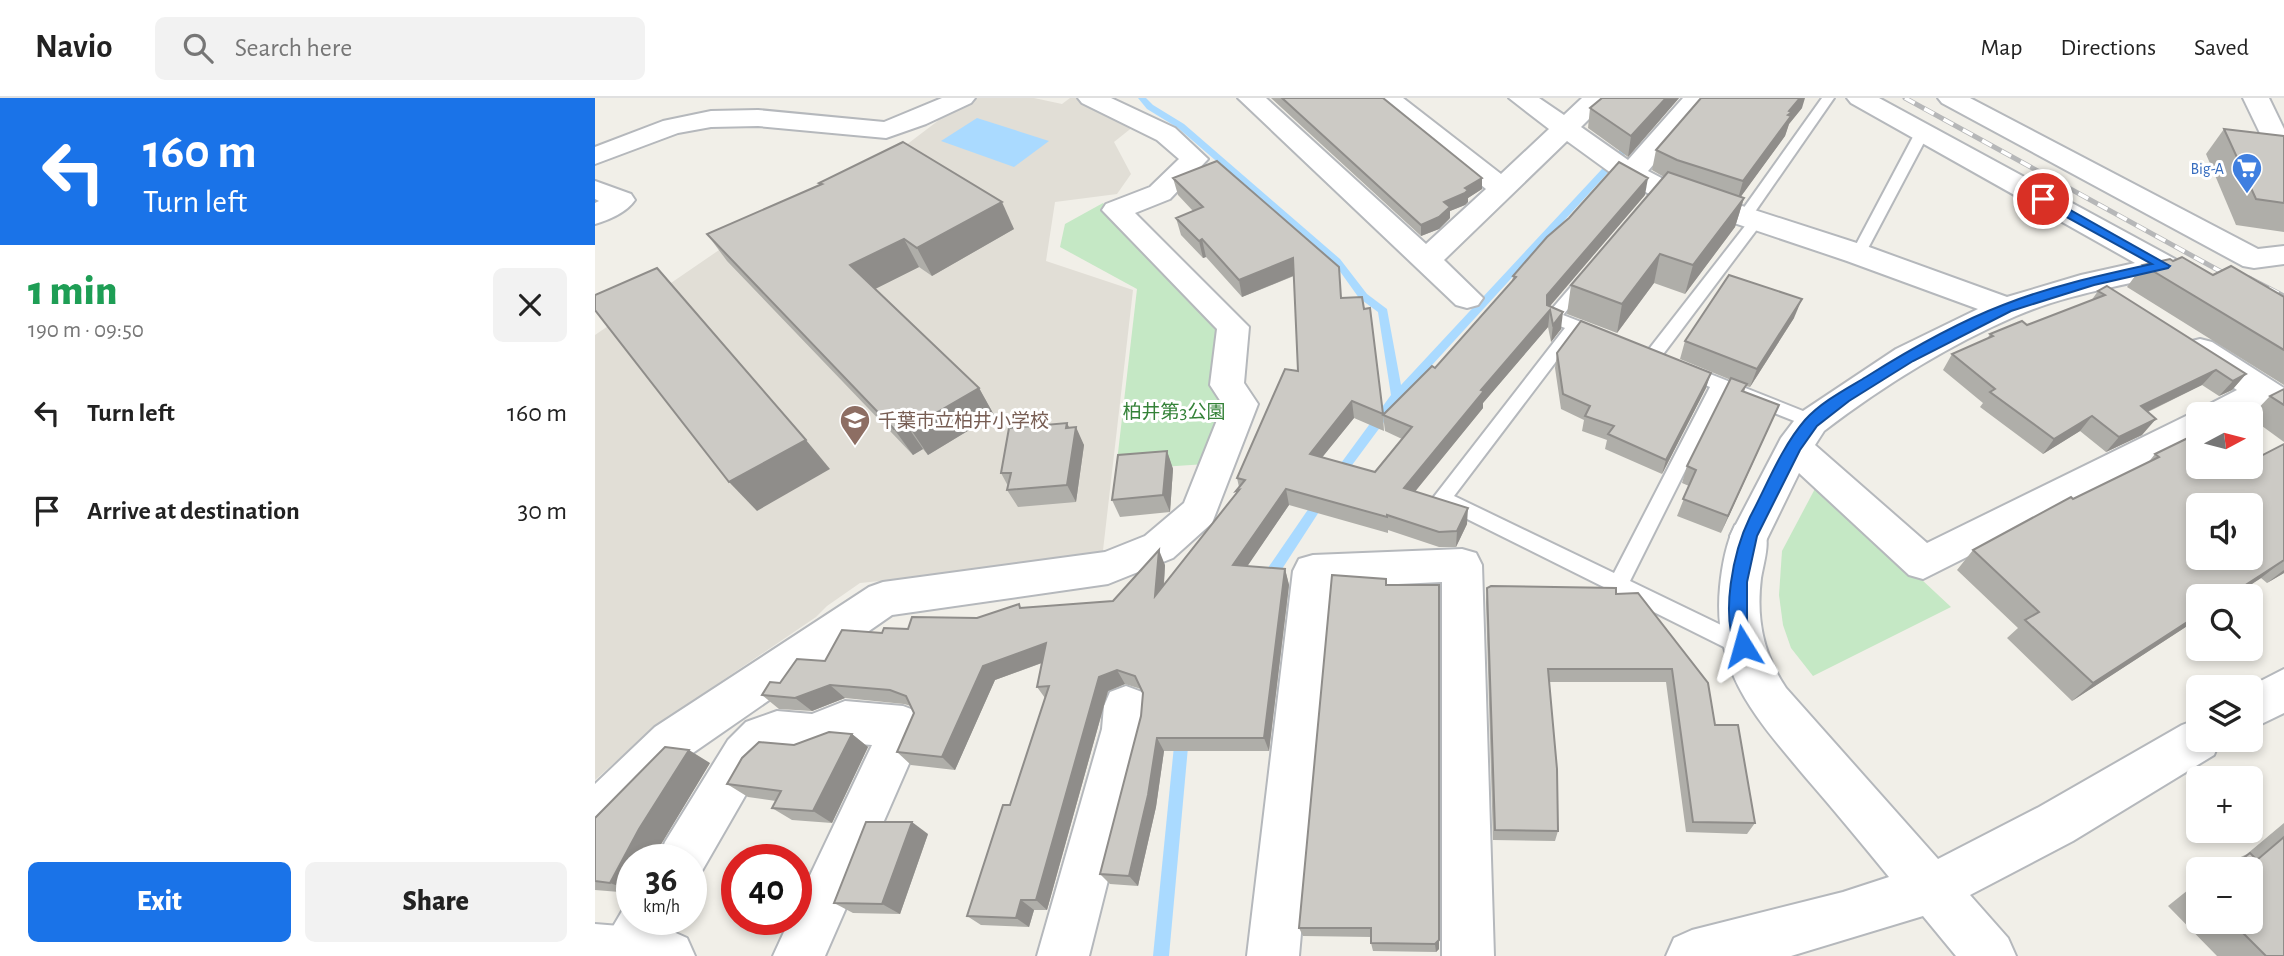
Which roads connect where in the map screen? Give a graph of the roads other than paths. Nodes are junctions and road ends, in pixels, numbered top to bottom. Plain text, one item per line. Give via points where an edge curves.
1 (962, 98) edge
2 (1091, 98) edge
3 (1251, 98) edge
4 (1387, 98) edge
5 (1523, 98) edge
6 (1597, 98) edge
7 (1697, 98) edge
8 (1828, 98) edge
9 (1860, 98) edge
10 (1951, 98) edge
11 (2256, 98) edge
12 (1566, 128) junction
13 (1922, 133) junction
14 (595, 156) edge
15 (2284, 156) edge
16 (1618, 164) junction
17 (1502, 188) junction
18 (595, 189) edge
19 (595, 215) edge
20 (1751, 218) junction
21 (1859, 254) junction
22 (2284, 255) edge
23 (1426, 261) junction
24 (1598, 264) edge
25 (2092, 282) junction
26 (1467, 298) dead end
27 (2126, 303) edge
28 (2006, 308) junction
29 (2172, 333) edge
30 (1720, 385) junction
31 (2274, 398) edge
32 (2186, 431) edge
33 (1803, 434) junction
34 (1618, 584) junction
35 (1743, 646) junction
36 (2284, 689) edge
37 (2263, 702) edge
38 (1126, 706) dead end
39 (2186, 747) edge
40 (595, 817) edge
41 (691, 844) edge
42 (1931, 888) junction
43 (799, 956) edge
44 (1063, 956) edge
45 (1273, 956) edge
46 (1468, 956) edge
47 (1692, 956) edge
48 (1990, 956) edge

1 - 14 street via 886,130 758,118 711,119 672,126
2 - 40 street via 1166,134 1195,159 1160,193 1117,210 1233,327 1227,385 1241,404 1199,512 1159,547 1108,568 883,598 671,742
3 - 23 street
4 - 17 street
5 - 12 street
6 - 12 street
7 - 16 street
8 - 20 lane
9 - 13 street
10 - 22 street via 2255,259
11 - 15 street
12 - 16 street
12 - 17 street
13 - 21 lane
13 - 25 street via 2164,266
16 - 20 street via 1657,195
17 - 23 street
18 - 19 street via 621,200
20 - 21 street
20 - 30 lane via 1646,355
21 - 28 street
23 - 26 street
24 - 34 lane via 1553,317 1581,329 1442,498
25 - 27 street
25 - 28 street
28 - 33 street via 1908,357 1844,398
29 - 31 street
30 - 33 lane
30 - 34 lane
32 - 33 street via 1923,563
33 - 35 street via 1749,536 1739,582
34 - 35 lane
35 - 42 street via 1753,679 1770,702
36 - 37 street
38 - 44 street via 1124,729
39 - 42 street via 2056,824
41 - 43 street via 744,755 762,737 777,732 812,735 845,722 903,727
42 - 47 street via 1843,917
42 - 48 street
45 - 46 street via 1313,571 1462,565

